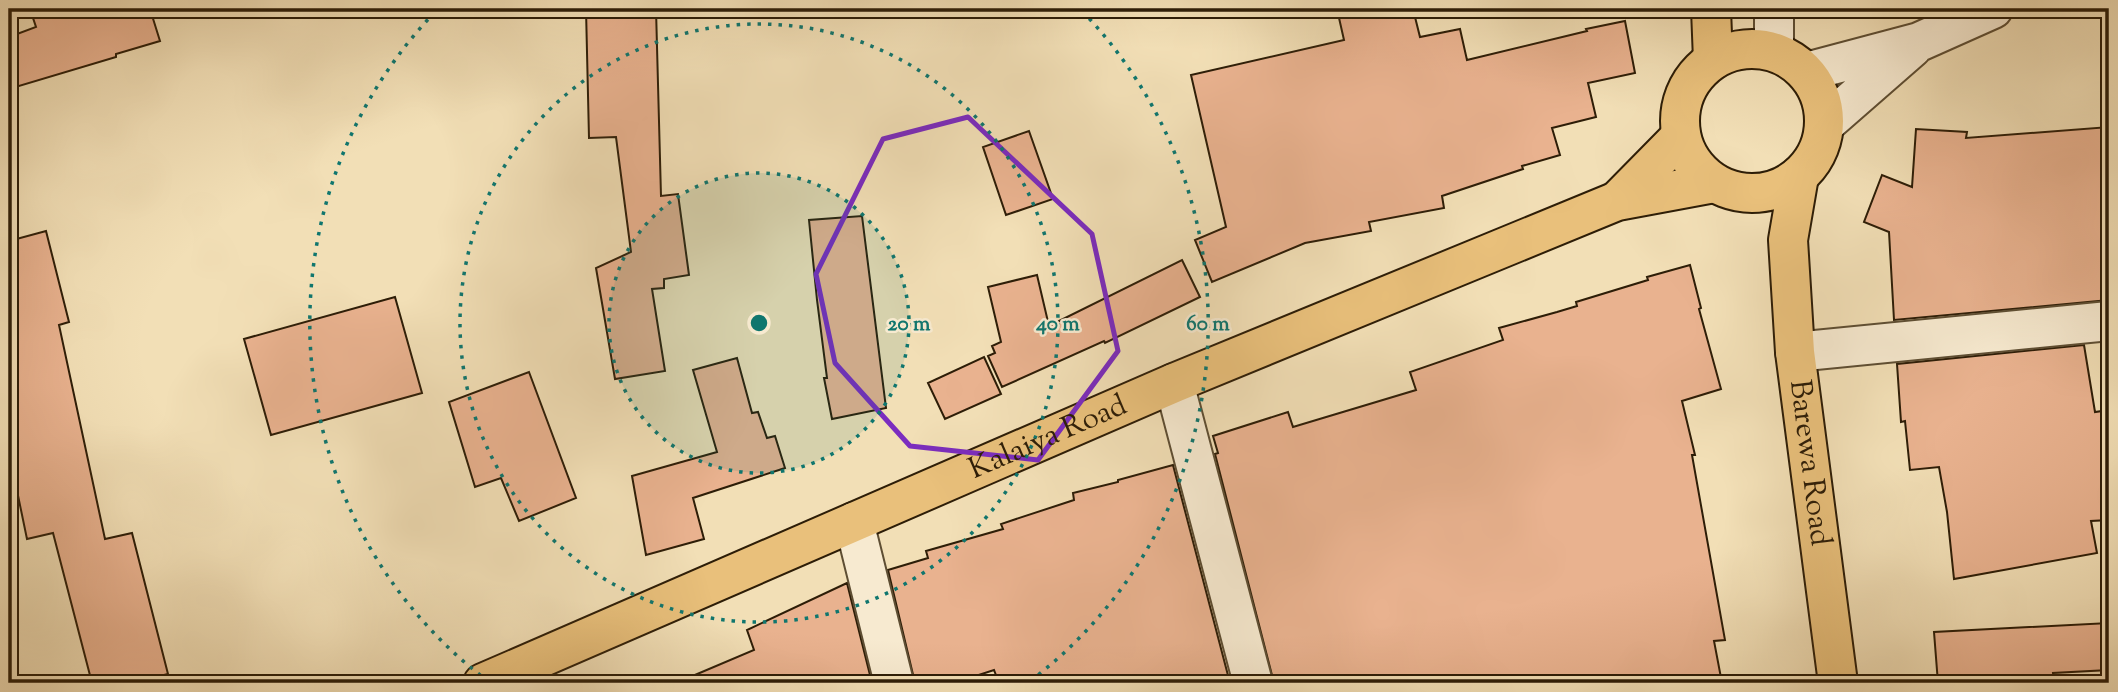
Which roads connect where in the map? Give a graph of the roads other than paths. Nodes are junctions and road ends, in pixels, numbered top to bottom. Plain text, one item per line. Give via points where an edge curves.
1 (1712, 9) edge
2 (1731, 9) edge
3 (1774, 9) edge
4 (1993, 9) edge
5 (1919, 42) junction
6 (1763, 50) junction
7 (1713, 60) junction
8 (1807, 72) junction
9 (1825, 124) junction
10 (1681, 136) junction
11 (1799, 176) junction
12 (1719, 185) junction
13 (1617, 201) junction
14 (1788, 240) junction
15 (2109, 321) edge
16 (1795, 352) junction
17 (1174, 383) junction
18 (854, 522) junction
19 (483, 683) edge
20 (894, 683) edge
21 (1253, 683) edge
22 (1838, 683) edge

1 - 7 main road
2 - 6 main road
3 - 6 street
4 - 5 street
5 - 8 street
5 - 9 street
6 - 7 main road via 1731,51
6 - 8 main road via 1791,60
7 - 10 main road via 1685,93
8 - 9 main road via 1824,104
9 - 11 main road via 1822,144
10 - 12 main road via 1699,170
10 - 13 main road
11 - 12 main road via 1763,193 1743,193
11 - 14 main road, Barewa Road
12 - 13 main road
12 - 14 main road
13 - 17 main road, Kalaiya Road
14 - 16 main road, Barewa Road
15 - 16 street
16 - 22 main road, Barewa Road
17 - 18 main road, Kalaiya Road
17 - 21 street
18 - 19 main road, Kalaiya Road
18 - 20 street

